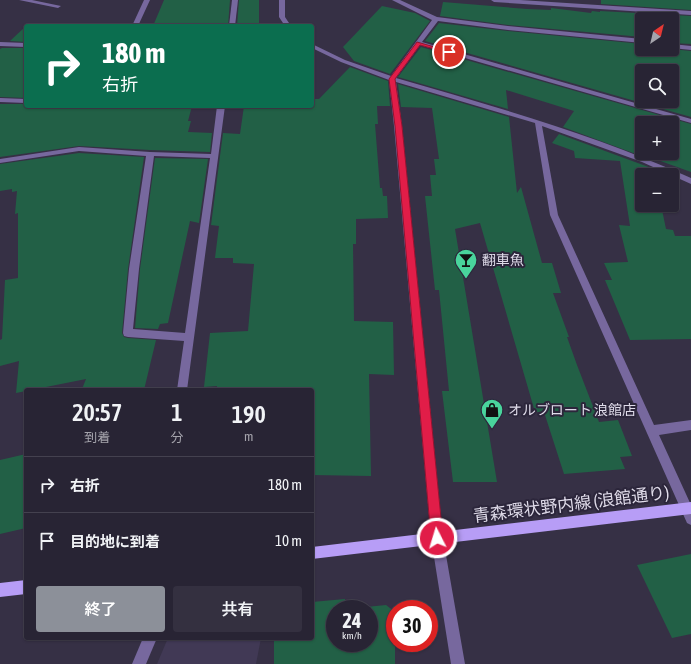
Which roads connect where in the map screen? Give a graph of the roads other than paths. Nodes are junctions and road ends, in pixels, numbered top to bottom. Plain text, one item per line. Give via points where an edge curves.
1 (22, 0) edge
2 (147, 0) edge
3 (235, 0) edge
4 (282, 0) edge
5 (395, 0) edge
6 (494, 0) edge
7 (572, 3) edge
8 (58, 6) dead end
9 (691, 13) edge
10 (436, 19) junction
11 (135, 24) edge
12 (232, 24) edge
13 (287, 24) edge
14 (635, 40) edge
15 (419, 43) junction
16 (0, 44) edge
17 (24, 45) edge
18 (314, 47) edge
19 (679, 47) edge
20 (691, 48) edge
21 (392, 79) junction
22 (0, 100) edge
23 (24, 100) edge
24 (221, 108) edge
25 (691, 121) edge
26 (538, 122) junction
27 (150, 154) junction
28 (214, 156) junction
29 (0, 161) edge
30 (691, 181) edge
31 (189, 337) junction
32 (182, 388) edge
33 (691, 425) edge
34 (650, 431) junction
35 (689, 512) edge
36 (437, 538) junction
37 (314, 553) edge
38 (24, 587) edge
39 (0, 590) edge
40 (149, 640) edge
41 (139, 664) edge
42 (458, 664) edge

1 - 8 street
2 - 11 street
3 - 12 street
4 - 13 street via 282,17
5 - 10 street
6 - 7 street
7 - 9 street
10 - 14 street
10 - 15 street
15 - 21 street
15 - 25 street
16 - 17 street
18 - 21 street
19 - 20 street
21 - 26 street
21 - 36 street
22 - 23 street
24 - 28 street
26 - 30 street via 645,160
26 - 34 street via 554,215
27 - 28 street
27 - 29 street via 79,149
27 - 31 street via 128,333
28 - 31 street
31 - 32 street
33 - 34 street
34 - 35 street
35 - 36 main road, 青森環状野内線 (浪館通り)
36 - 37 main road, 青森環状野内線 (浪館通り)
36 - 42 street
38 - 39 main road
40 - 41 street

